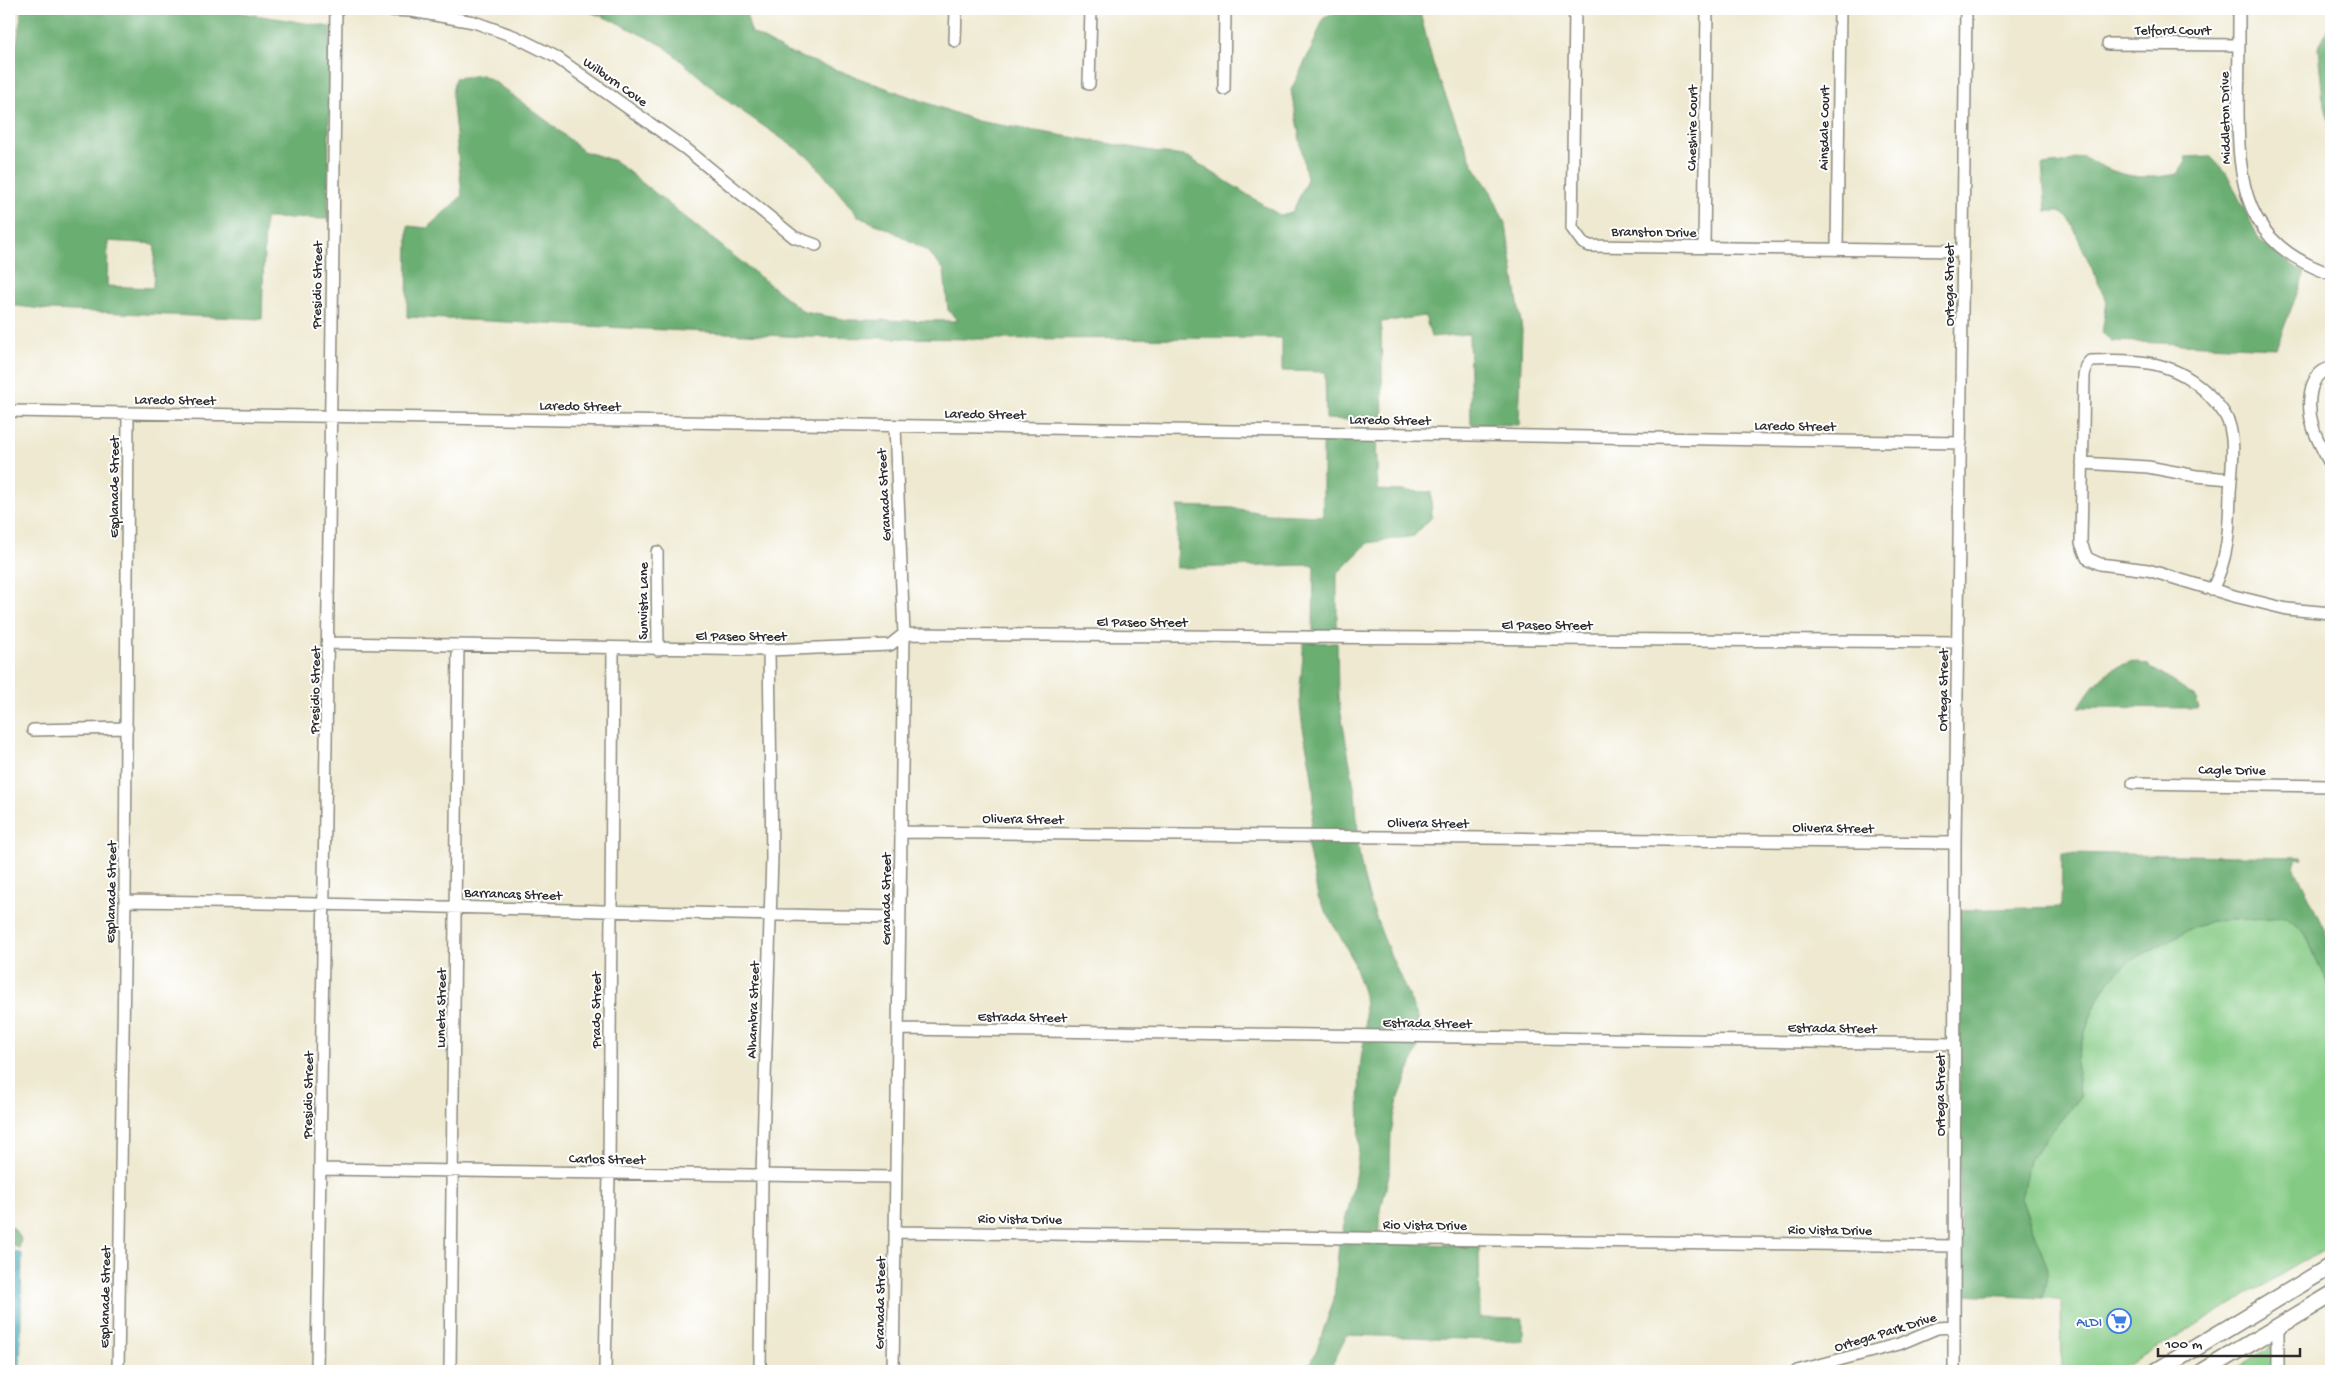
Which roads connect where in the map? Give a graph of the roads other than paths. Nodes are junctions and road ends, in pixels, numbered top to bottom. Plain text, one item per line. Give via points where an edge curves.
1 (336, 9) edge
2 (369, 9) edge
3 (956, 9) edge
4 (1091, 9) edge
5 (1225, 9) edge
6 (1575, 9) edge
7 (1707, 9) edge
8 (1840, 9) edge
9 (1966, 9) edge
10 (2239, 9) edge
11 (955, 41) dead end
12 (2108, 44) dead end
13 (2239, 45) junction
14 (1089, 84) dead end
15 (1224, 89) dead end
16 (816, 245) dead end
17 (1704, 247) junction
18 (1836, 248) junction
19 (1963, 251) junction
20 (2331, 274) edge
21 (2331, 368) edge
22 (9, 411) edge
23 (128, 413) junction
24 (329, 416) junction
25 (895, 427) junction
26 (1961, 443) junction
27 (2082, 463) junction
28 (2331, 466) edge
29 (2230, 479) junction
30 (657, 552) dead end
31 (2212, 590) junction
32 (2331, 613) edge
33 (904, 634) junction
34 (1958, 642) junction
35 (330, 643) junction
36 (458, 646) junction
37 (613, 649) junction
38 (658, 650) junction
39 (769, 650) junction
40 (127, 728) junction
41 (33, 730) dead end
42 (2133, 783) dead end
43 (2331, 786) edge
44 (900, 832) junction
45 (1955, 843) junction
46 (125, 901) junction
47 (326, 903) junction
48 (456, 906) junction
49 (611, 911) junction
50 (769, 916) junction
51 (900, 917) junction
52 (899, 1029) junction
53 (1954, 1044) junction
54 (320, 1169) junction
55 (452, 1171) junction
56 (609, 1173) junction
57 (762, 1175) junction
58 (894, 1177) junction
59 (896, 1232) junction
60 (1953, 1246) junction
61 (2331, 1266) edge
62 (2331, 1295) edge
63 (2278, 1327) junction
64 (1953, 1328) junction
65 (118, 1371) edge
66 (317, 1371) edge
67 (450, 1371) edge
68 (605, 1371) edge
69 (760, 1371) edge
70 (893, 1371) edge
71 (1797, 1371) edge
72 (1954, 1371) edge
73 (2157, 1371) edge
74 (2204, 1371) edge
75 (2278, 1371) edge

1 - 24 street, Presidio Street
2 - 16 street, Wilburn Cove via 412,11 474,22 516,37 556,57 686,149 794,237
3 - 11 street
4 - 14 street
5 - 15 street
6 - 17 street, Branston Drive via 1572,228 1583,243 1590,246
7 - 17 street, Cheshire Court
8 - 18 street, Ainsdale Court
9 - 19 street, Ortega Street
10 - 13 street, Middleton Drive
12 - 13 street, Telford Court
13 - 20 street, Middleton Drive via 2238,151 2246,194 2255,214 2276,241 2304,263
17 - 18 street, Branston Drive
18 - 19 street, Branston Drive
19 - 26 street, Ortega Street
21 - 28 street via 2322,370 2312,385 2311,417
22 - 23 street, Laredo Street
23 - 24 street, Laredo Street
23 - 40 street, Esplanade Street
24 - 25 street, Laredo Street
24 - 35 street, Presidio Street
25 - 26 street, Laredo Street
25 - 33 street, Granada Street
26 - 34 street, Ortega Street
27 - 29 street via 2148,467
27 - 29 street via 2086,366 2090,361 2158,364 2182,372 2222,409 2232,433
27 - 31 street via 2081,543 2087,558 2100,564 2148,570
29 - 31 street via 2227,551 2223,569
30 - 38 street, Sunvista Lane
31 - 32 street via 2287,609
33 - 34 street, El Paseo Street
33 - 39 street, El Paseo Street via 890,645
33 - 44 street, Granada Street
34 - 45 street, Ortega Street
35 - 36 street, El Paseo Street
35 - 47 street, Presidio Street
36 - 37 street, El Paseo Street
36 - 48 street, Luneta Street
37 - 38 street, El Paseo Street
37 - 49 street, Prado Street
38 - 39 street, El Paseo Street
39 - 50 street, Alhambra Street via 772,857
40 - 41 street
40 - 46 street, Esplanade Street
42 - 43 street, Cagle Drive
44 - 45 street, Olivera Street
44 - 51 street, Granada Street
45 - 53 street, Ortega Street
46 - 47 street, Barrancas Street
46 - 65 street, Esplanade Street
47 - 48 street, Barrancas Street
47 - 54 street, Presidio Street
48 - 49 street, Barrancas Street
48 - 55 street, Luneta Street
49 - 50 street, Barrancas Street
49 - 56 street, Prado Street
50 - 51 street, Barrancas Street
50 - 57 street, Alhambra Street
51 - 52 street, Granada Street
52 - 53 street, Estrada Street
52 - 58 street, Granada Street
53 - 60 street, Ortega Street
54 - 55 street, Carlos Street
54 - 66 street, Presidio Street
55 - 56 street, Carlos Street
55 - 67 street, Luneta Street
56 - 57 street, Carlos Street
56 - 68 street, Prado Street
57 - 58 street, Carlos Street
57 - 69 street, Alhambra Street
58 - 59 street, Granada Street
59 - 60 street, Rio Vista Drive
59 - 70 street, Granada Street
60 - 64 street, Ortega Street
61 - 73 highway
62 - 63 highway
63 - 74 highway
63 - 75 street
64 - 71 street, Ortega Park Drive via 1937,1328 1899,1344
64 - 72 street, Ortega Street

